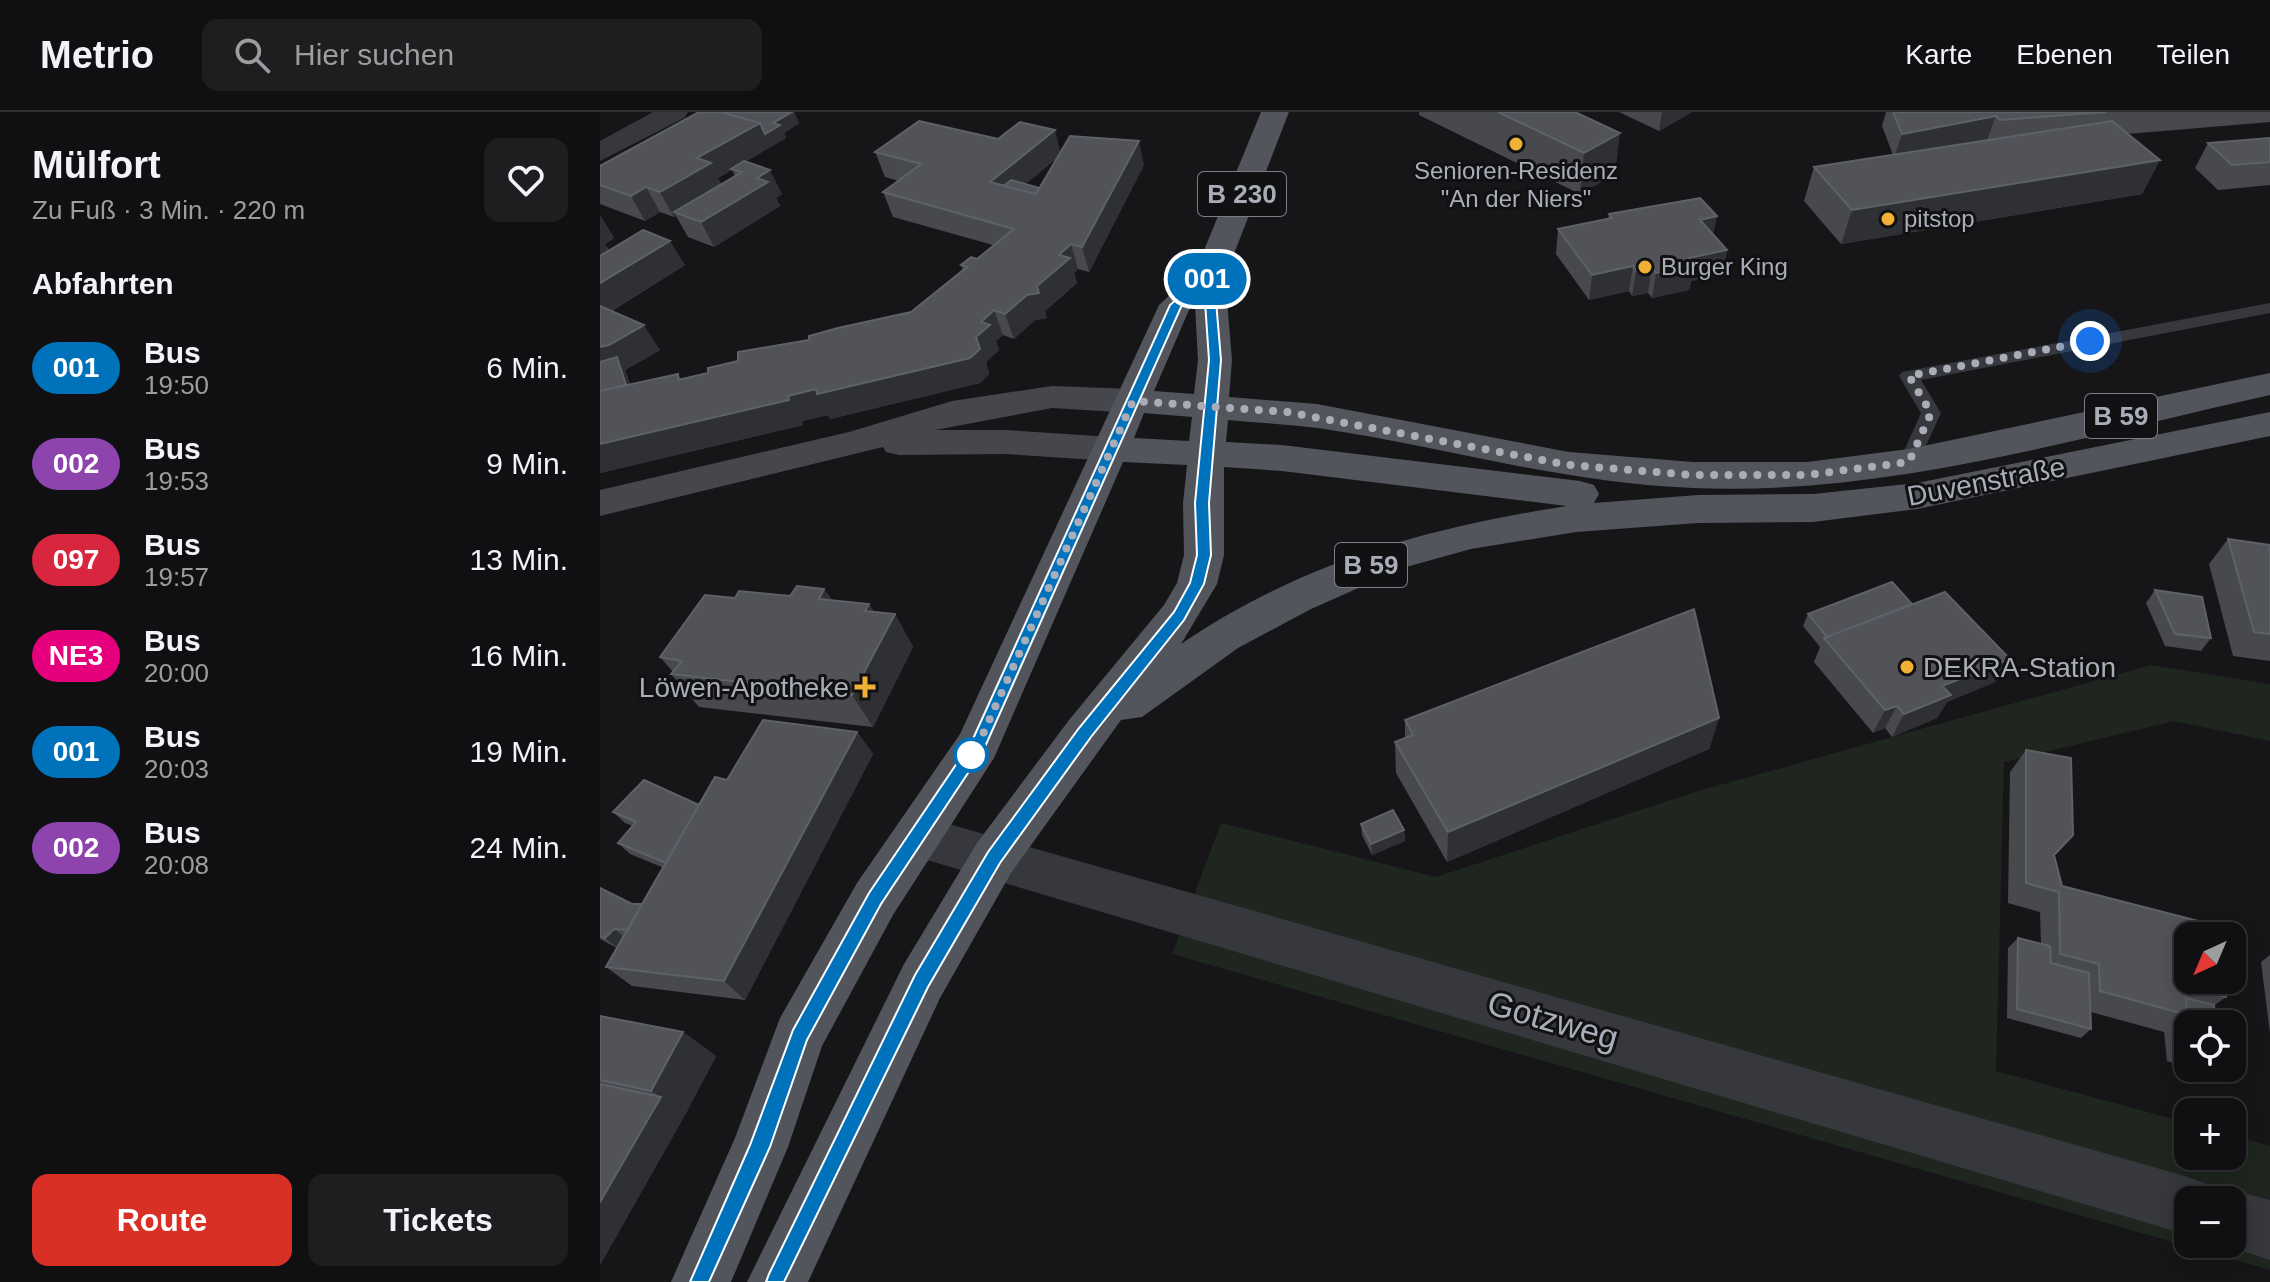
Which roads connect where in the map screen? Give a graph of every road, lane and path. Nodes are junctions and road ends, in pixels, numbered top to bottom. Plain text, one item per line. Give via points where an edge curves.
1 (674, 112) edge
2 (1275, 112) edge
3 (600, 152) edge
4 (1209, 277) junction
5 (2270, 308) edge
6 (2270, 384) edge
7 (1133, 401) junction
8 (1211, 406) junction
9 (2270, 424) edge
10 (853, 443) junction
11 (1112, 449) junction
12 (1206, 454) junction
13 (1909, 462) junction
14 (600, 503) edge
15 (1698, 509) junction
16 (1085, 733) junction
17 (917, 836) junction
18 (994, 858) junction
19 (2174, 1202) edge
20 (2246, 1223) edge
21 (2270, 1230) edge
22 (701, 1282) edge
23 (777, 1282) edge

1 - 3 street
2 - 4 main road, B 230
4 - 7 main road via 1175,305
4 - 8 main road, B 230 via 1215,360
5 - 13 lane via 1909,376 1931,413
6 - 13 main road, Duvenstraße / B 59
7 - 8 main road, Duvenstraße / B 59
7 - 10 main road via 1052,397 952,413
7 - 11 main road
8 - 12 main road, B 230
8 - 13 main road, Duvenstraße / B 59 via 1317,416 1569,465 1677,474 1807,475
9 - 15 main road, Duvenstraße / B 59 via 1917,496 1813,508
10 - 11 main road via 1005,442
10 - 14 main road
11 - 12 main road, B 59
11 - 17 main road via 978,745
12 - 15 main road, B 59 via 1282,458
12 - 16 main road, B 230 via 1204,555 1197,584 1179,616
15 - 16 main road, B 59 via 1576,518 1471,535 1394,556 1223,637
16 - 18 main road, B 59
17 - 18 street, Gotzweg
17 - 22 main road via 875,899 799,1036 760,1147
18 - 19 street, Gotzweg
18 - 23 main road, B 59 via 922,981
20 - 21 street

